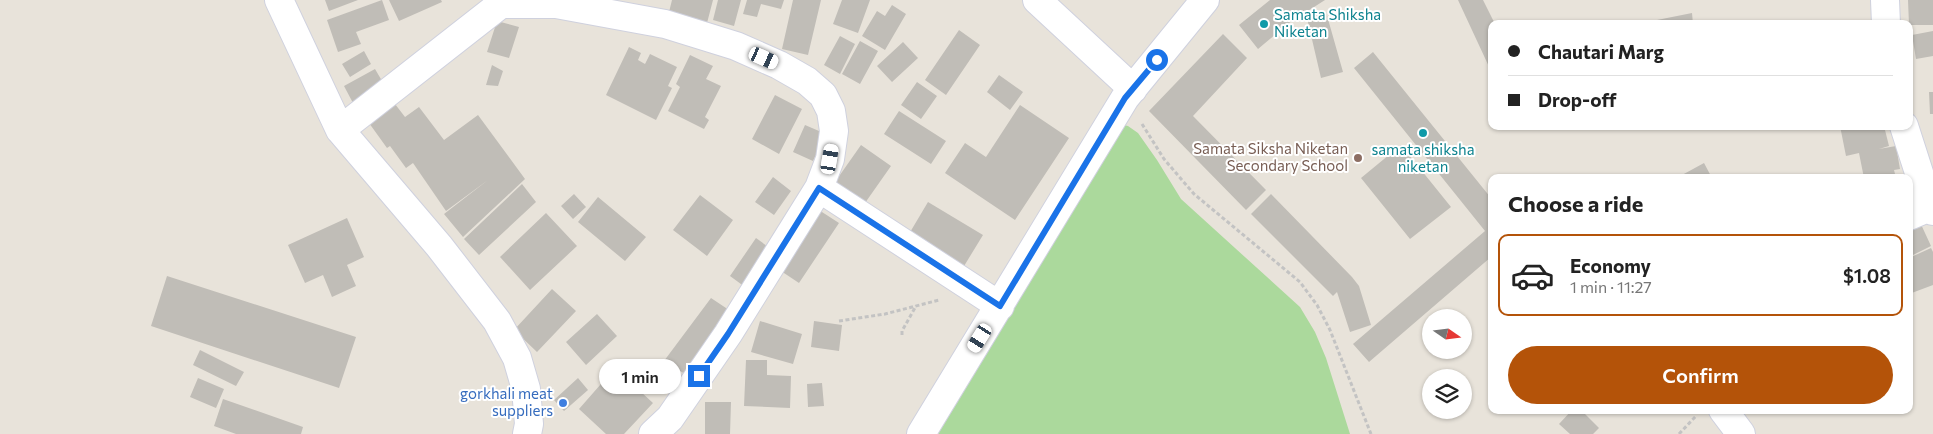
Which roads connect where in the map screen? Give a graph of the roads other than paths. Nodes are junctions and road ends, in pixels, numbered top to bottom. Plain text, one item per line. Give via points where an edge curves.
1 (280, 0) edge
2 (1037, 0) edge
3 (1205, 0) edge
4 (1885, 0) edge
5 (1886, 20) edge
6 (1129, 94) junction
7 (340, 130) junction
8 (1905, 130) edge
9 (819, 188) junction
10 (1924, 211) edge
11 (1000, 306) junction
12 (1726, 414) edge
13 (534, 431) edge
14 (653, 434) edge
15 (921, 434) edge
16 (1741, 434) edge

1 - 7 street
2 - 6 street
3 - 6 street
4 - 5 street
6 - 11 street
7 - 9 street via 500,4 556,4 682,29 736,46 807,81 823,95 831,110 834,131 830,159
7 - 13 street via 497,321 517,358
8 - 10 street
9 - 11 street
9 - 14 street via 728,334 670,418
11 - 15 street
12 - 16 street

